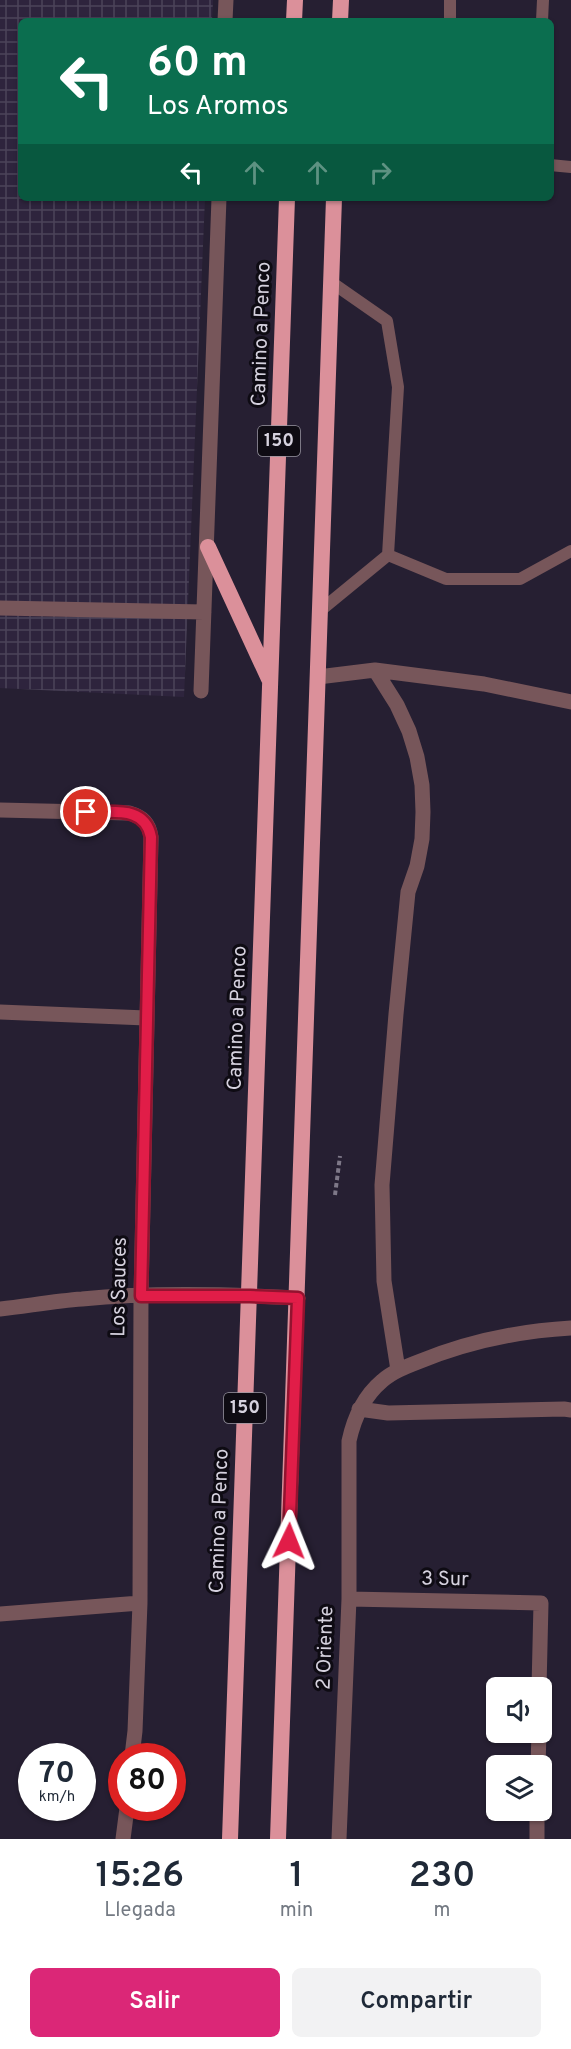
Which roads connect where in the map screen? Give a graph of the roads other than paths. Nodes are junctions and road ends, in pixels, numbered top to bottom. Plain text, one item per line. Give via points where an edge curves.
1 (226, 0) edge
2 (295, 0) edge
3 (341, 0) edge
4 (450, 0) edge
5 (543, 0) edge
6 (225, 18) edge
7 (294, 18) edge
8 (340, 18) edge
9 (450, 18) edge
10 (542, 18) edge
11 (554, 165) edge
12 (571, 167) edge
13 (219, 201) edge
14 (287, 201) edge
15 (334, 201) edge
16 (331, 282) junction
17 (208, 547) junction
18 (571, 551) edge
19 (388, 555) junction
20 (0, 608) edge
21 (321, 610) junction
22 (204, 612) junction
23 (375, 670) junction
24 (318, 677) junction
25 (270, 683) junction
26 (201, 691) dead end
27 (571, 702) edge
28 (0, 810) edge
29 (0, 1012) edge
30 (146, 1017) junction
31 (141, 1296) junction
32 (250, 1296) junction
33 (298, 1298) junction
34 (0, 1309) edge
35 (571, 1328) edge
36 (398, 1370) junction
37 (359, 1409) junction
38 (571, 1410) edge
39 (349, 1599) junction
40 (140, 1603) junction
41 (0, 1614) edge
42 (539, 1677) edge
43 (134, 1743) edge
44 (125, 1821) edge
45 (537, 1821) edge
46 (123, 1839) edge
47 (230, 1839) edge
48 (278, 1839) edge
49 (339, 1839) edge
50 (537, 1839) edge

1 - 6 street
2 - 7 highway
3 - 8 highway
4 - 9 lane
5 - 10 lane
11 - 12 lane
13 - 17 street
14 - 25 highway, Camino a Penco / 150
15 - 16 highway, 150
16 - 19 lane via 387,321 398,387
16 - 21 highway, 150
17 - 22 street
17 - 25 highway
18 - 19 lane via 520,579 446,579
19 - 21 lane
20 - 22 street
21 - 24 highway, 150
22 - 26 street
23 - 24 street
23 - 27 street via 484,684
23 - 36 street via 409,731 422,785 423,812 420,848 408,892 382,1185 384,1281
24 - 33 highway, 150
25 - 32 highway, Camino a Penco / 150
28 - 30 street, Los Sauces via 129,813 145,820 151,837
29 - 30 street
30 - 31 street, Los Sauces
31 - 32 street
31 - 34 street
31 - 40 street, Los Sauces
32 - 33 street
32 - 47 highway, Camino a Penco / 150
33 - 48 highway, 150
35 - 36 street, 2 Oriente via 467,1344
36 - 37 street, 2 Oriente via 382,1380
37 - 38 street via 388,1413
37 - 39 street, 2 Oriente via 349,1441
39 - 42 street, 3 Sur via 541,1603
39 - 49 street, 2 Oriente
40 - 41 street
40 - 43 street, Los Sauces
44 - 46 street
45 - 50 street

